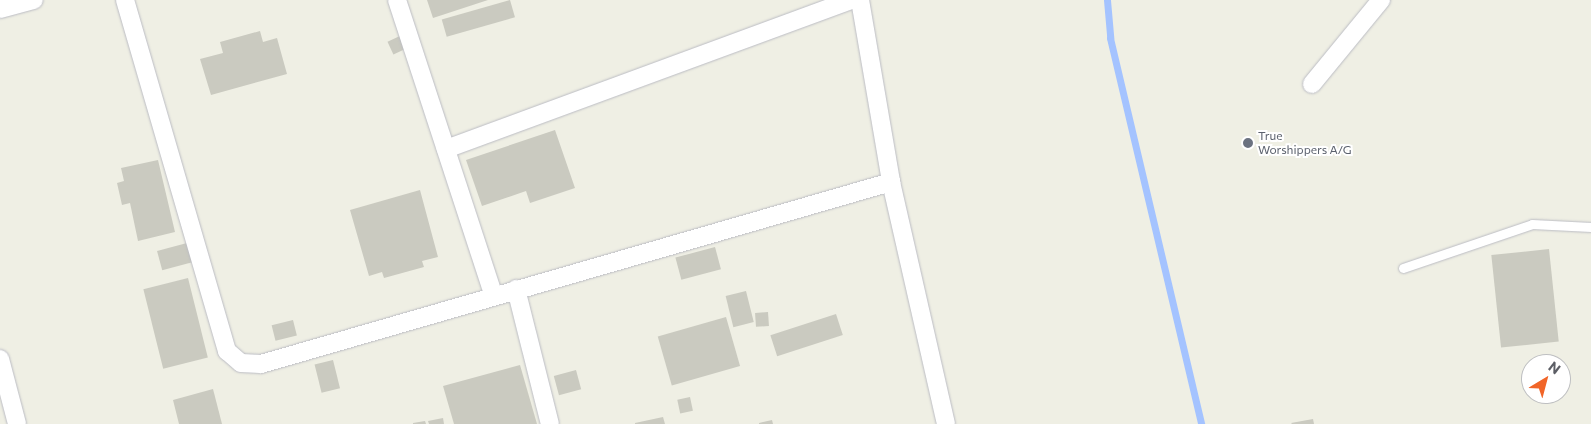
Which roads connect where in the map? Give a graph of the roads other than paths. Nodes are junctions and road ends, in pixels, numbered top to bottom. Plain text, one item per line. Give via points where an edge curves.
1 (34, 0) edge
2 (125, 0) edge
3 (397, 0) edge
4 (851, 0) edge
5 (860, 0) edge
6 (1381, 0) edge
7 (0, 9) edge
8 (1312, 84) dead end
9 (446, 149) junction
10 (891, 182) junction
11 (1591, 227) edge
12 (1403, 268) dead end
13 (516, 289) junction
14 (494, 296) junction
15 (0, 359) edge
16 (17, 424) edge
17 (550, 424) edge
18 (946, 424) edge

1 - 7 street
2 - 14 street via 227,351 241,363 261,364
3 - 9 street
4 - 9 street
5 - 10 street
6 - 8 street
9 - 14 street
10 - 13 street
10 - 18 street
11 - 12 lane via 1532,224
13 - 14 street
13 - 17 street
15 - 16 street

